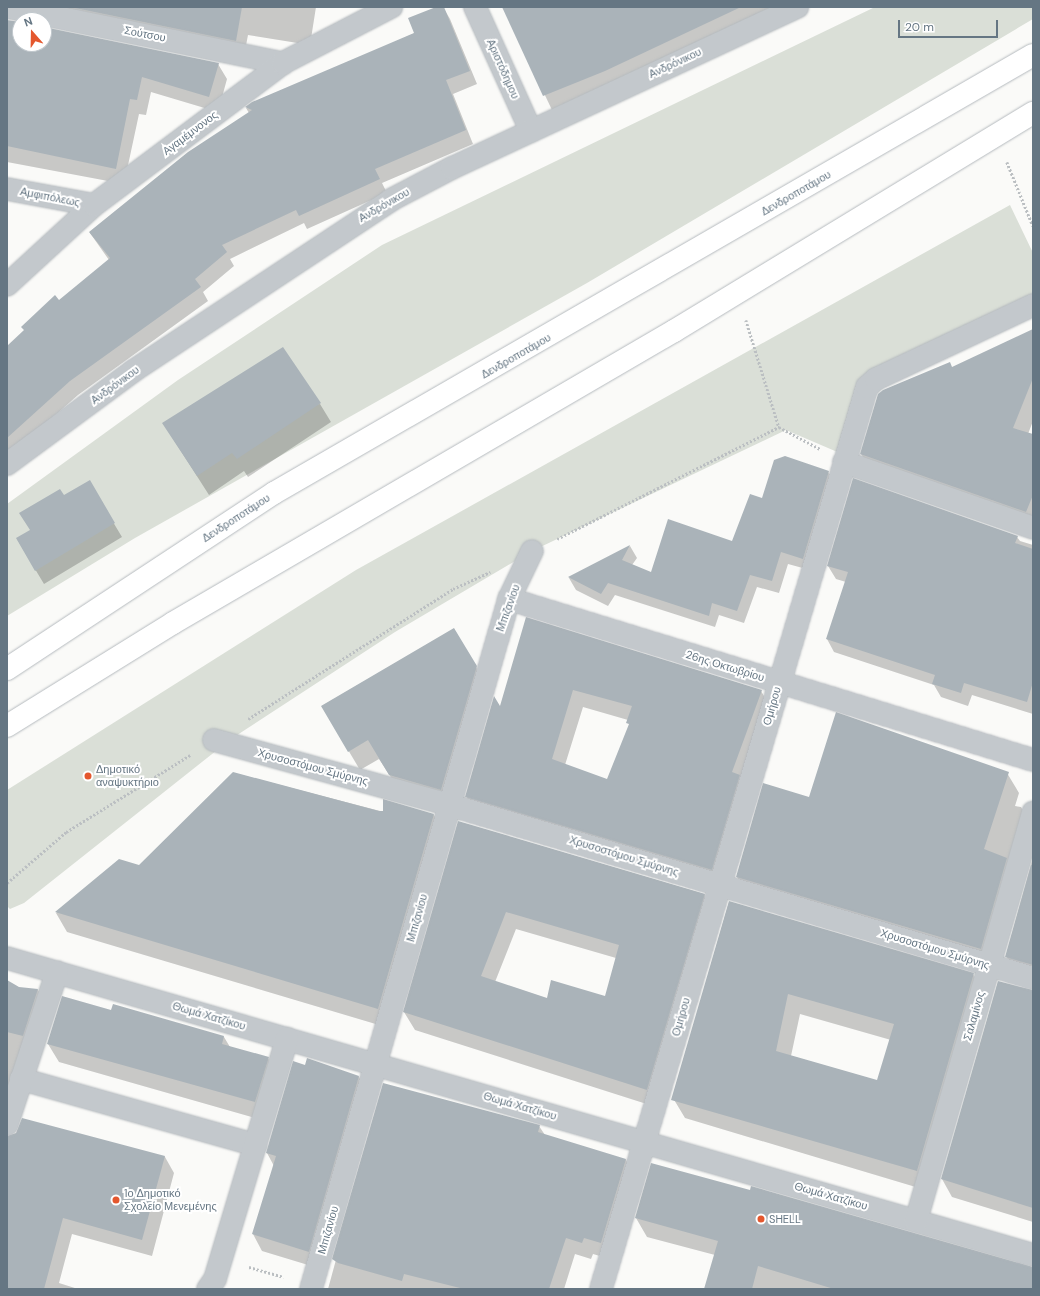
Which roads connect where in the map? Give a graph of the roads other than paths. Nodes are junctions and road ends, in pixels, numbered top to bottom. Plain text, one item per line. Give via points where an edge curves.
1 (7, 7) edge
2 (391, 7) edge
3 (475, 7) edge
4 (797, 7) edge
5 (1033, 55) edge
6 (283, 63) junction
7 (1033, 113) edge
8 (531, 130) junction
9 (7, 189) edge
10 (94, 205) junction
11 (7, 285) edge
12 (1033, 305) edge
13 (844, 462) junction
14 (7, 464) edge
15 (1033, 528) edge
16 (532, 551) road end
17 (509, 599) junction
18 (7, 669) edge
19 (779, 682) junction
20 (7, 726) edge
21 (214, 740) road end
22 (1033, 760) edge
23 (450, 805) junction
24 (1033, 812) edge
25 (720, 885) junction
26 (7, 958) edge
27 (989, 965) junction
28 (56, 972) junction
29 (1033, 978) edge
30 (287, 1039) junction
31 (375, 1064) junction
32 (21, 1079) junction
33 (7, 1124) edge
34 (644, 1142) junction
35 (256, 1145) junction
36 (916, 1221) junction
37 (1033, 1255) edge
38 (314, 1288) edge
39 (208, 1289) edge
40 (601, 1289) edge

1 - 6 street, Σούτσου
2 - 6 street, Αγαμέμνονος
3 - 8 street, Αριστόδημου
4 - 8 street, Ανδρόνικου
5 - 18 main road, Δενδροποτάμου via 274,493
6 - 10 street, Αγαμέμνονος
7 - 20 main road via 737,293 173,623
8 - 14 street, Ανδρόνικου via 452,168 349,226 133,371
9 - 10 street, Αμφιπόλεως
10 - 11 street, Αγαμέμνονος
12 - 13 street, Ομήρου via 871,382
13 - 15 street
13 - 19 street, Ομήρου
16 - 17 street, Μπιζανίου
17 - 19 street, 26ης Οκτωβρίου
17 - 23 street, Μπιζανίου
19 - 22 street, 26ης Οκτωβρίου
19 - 25 street, Ομήρου
21 - 23 street, Χρυσοστόμου Σμύρνης
23 - 25 street, Χρυσοστόμου Σμύρνης
23 - 31 street, Μπιζανίου
24 - 27 street, Σαλαμίνος
25 - 27 street, Χρυσοστόμου Σμύρνης
25 - 34 street, Ομήρου
26 - 28 street, Θωμά Χατζίκου
27 - 29 street, Χρυσοστόμου Σμύρνης
27 - 36 street, Σαλαμίνος
28 - 30 street, Θωμά Χατζίκου
28 - 32 street
30 - 31 street, Θωμά Χατζίκου
30 - 35 street
31 - 34 street, Θωμά Χατζίκου
31 - 38 street, Μπιζανίου
32 - 33 street
32 - 35 street
34 - 36 street, Θωμά Χατζίκου
34 - 40 street, Ομήρου
35 - 39 street via 222,1258
36 - 37 street, Θωμά Χατζίκου

